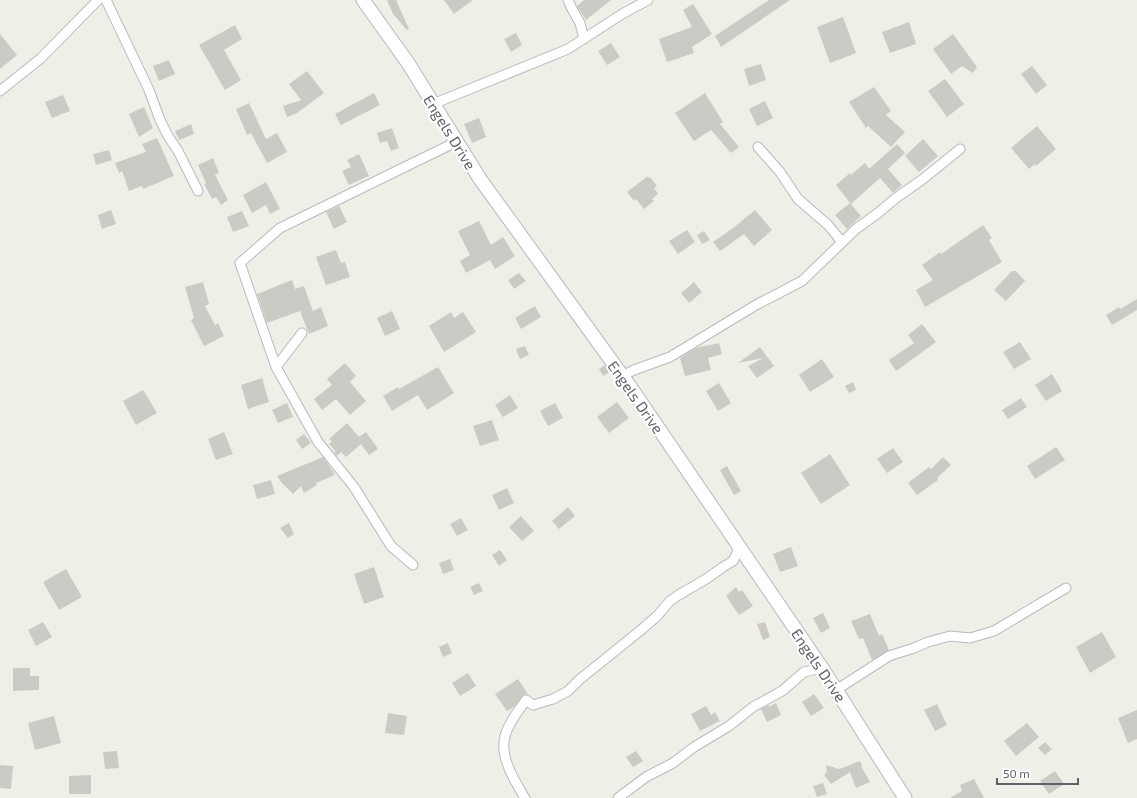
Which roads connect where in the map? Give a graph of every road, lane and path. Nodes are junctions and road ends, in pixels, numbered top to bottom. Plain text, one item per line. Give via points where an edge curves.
1 (98, 0) edge
2 (106, 0) edge
3 (363, 0) edge
4 (568, 0) edge
5 (648, 0) edge
6 (584, 38) junction
7 (0, 91) edge
8 (432, 104) junction
9 (456, 142) junction
10 (758, 147) dead end
11 (960, 149) dead end
12 (198, 191) dead end
13 (842, 242) junction
14 (302, 333) dead end
15 (276, 367) junction
16 (622, 376) junction
17 (740, 548) junction
18 (413, 565) dead end
19 (1066, 588) dead end
20 (822, 668) junction
21 (836, 690) junction
22 (525, 798) edge
23 (618, 798) edge
24 (905, 798) edge

1 - 7 street via 40,59
2 - 12 street via 150,90 160,120
3 - 8 street, Engels Drive via 408,63
4 - 6 street via 580,23
5 - 6 street
6 - 8 street via 568,49
8 - 9 street, Engels Drive
9 - 15 street via 280,228 240,263
9 - 16 street, Engels Drive
10 - 13 street via 780,172 798,199 828,225
11 - 13 street
13 - 16 street via 802,281 756,305 670,357
14 - 15 street
15 - 18 street via 318,442 354,487 391,546
16 - 17 street, Engels Drive
17 - 20 street, Engels Drive
17 - 22 street via 733,561 673,598 642,630 590,670 568,691 533,705 526,700 508,727 504,752 508,768
19 - 21 street via 994,632 970,638 950,636 889,656
20 - 21 street, Engels Drive
20 - 23 street via 804,672 782,691
21 - 24 street, Engels Drive

